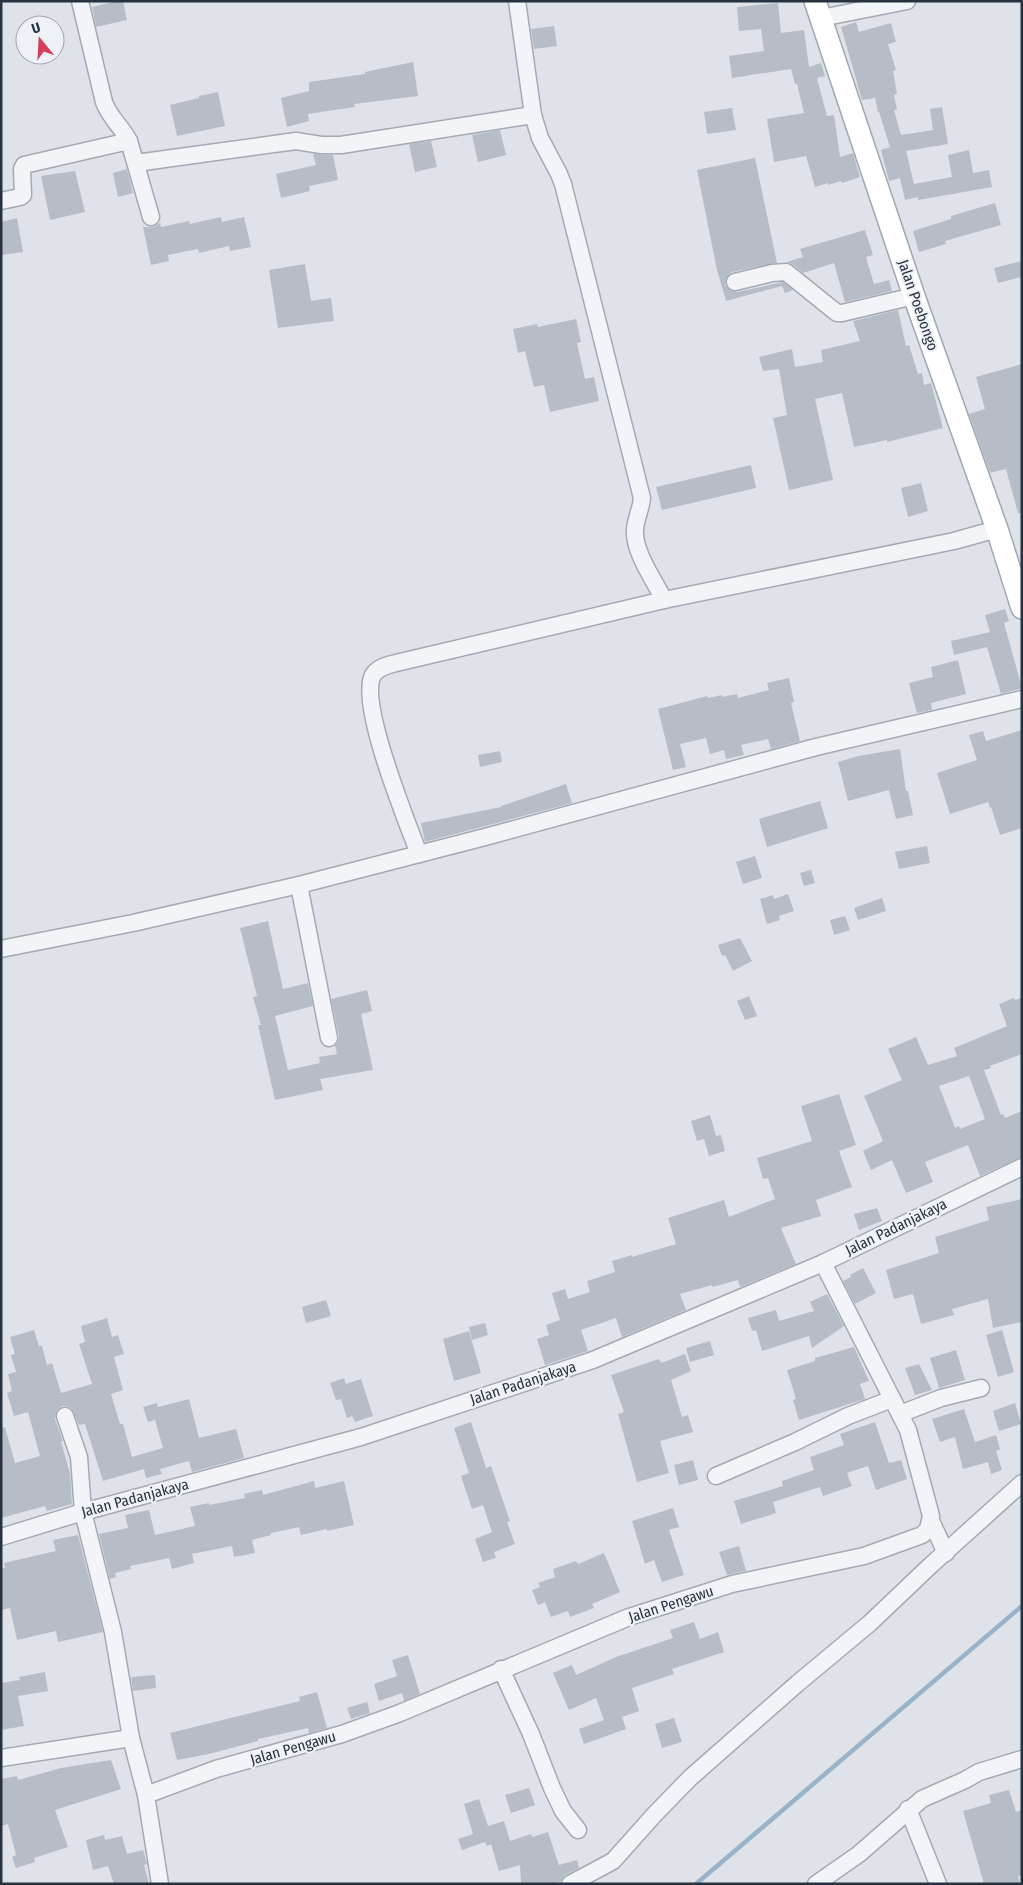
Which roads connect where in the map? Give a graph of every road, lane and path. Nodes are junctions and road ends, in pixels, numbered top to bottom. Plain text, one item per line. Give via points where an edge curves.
1 (80, 1) edge
2 (517, 1) edge
3 (907, 1) edge
4 (818, 10) edge
5 (533, 114) junction
6 (129, 141) junction
7 (136, 163) junction
8 (1, 201) edge
9 (151, 217) dead end
10 (735, 282) dead end
11 (914, 296) junction
12 (997, 529) junction
13 (664, 600) junction
14 (1022, 608) edge
15 (1022, 699) edge
16 (419, 854) junction
17 (299, 885) junction
18 (1, 949) edge
19 (329, 1038) dead end
20 (1022, 1167) edge
21 (822, 1263) junction
22 (981, 1388) dead end
23 (892, 1399) junction
24 (900, 1414) junction
25 (65, 1416) dead end
26 (716, 1476) dead end
27 (1022, 1483) edge
28 (83, 1512) junction
29 (931, 1521) junction
30 (1, 1537) edge
31 (946, 1553) junction
32 (502, 1669) junction
33 (131, 1738) junction
34 (1, 1758) edge
35 (1022, 1759) edge
36 (146, 1795) junction
37 (908, 1809) junction
38 (578, 1830) dead end
39 (820, 1882) edge
40 (160, 1884) edge
41 (570, 1884) edge
42 (938, 1884) edge

1 - 6 street via 104,102
2 - 5 street
3 - 4 street
4 - 11 main road, Jalan Poebongo
5 - 7 street via 341,145 296,141
5 - 13 street via 540,138 563,184 642,498 635,526 636,544
6 - 7 street
6 - 8 street via 24,165 23,195
7 - 9 street
10 - 11 street via 786,272 837,313
11 - 12 main road, Jalan Poebongo
12 - 13 street
12 - 14 main road, Jalan Poebongo
13 - 16 street via 396,663 373,675 370,691 375,723
15 - 16 street via 816,747
16 - 17 street
17 - 18 street via 134,923
17 - 19 street
20 - 21 street, Jalan Padanjakaya
21 - 23 street
21 - 28 street, Jalan Padanjakaya via 593,1360 361,1437
22 - 24 street via 941,1398
23 - 24 street
23 - 26 street
24 - 29 street via 908,1430
25 - 28 street via 79,1457
27 - 31 street
28 - 30 street, Jalan Padanjakaya
28 - 33 street via 113,1632
29 - 31 street
29 - 32 street, Jalan Pengawu via 922,1535 899,1544 864,1556 732,1584 629,1617
31 - 41 street via 690,1778 613,1861
32 - 36 street, Jalan Pengawu via 342,1734 216,1770
32 - 38 street via 552,1788 563,1811
33 - 34 street
33 - 36 street
35 - 37 street via 979,1772
36 - 40 street
37 - 39 street via 859,1854
37 - 42 street

